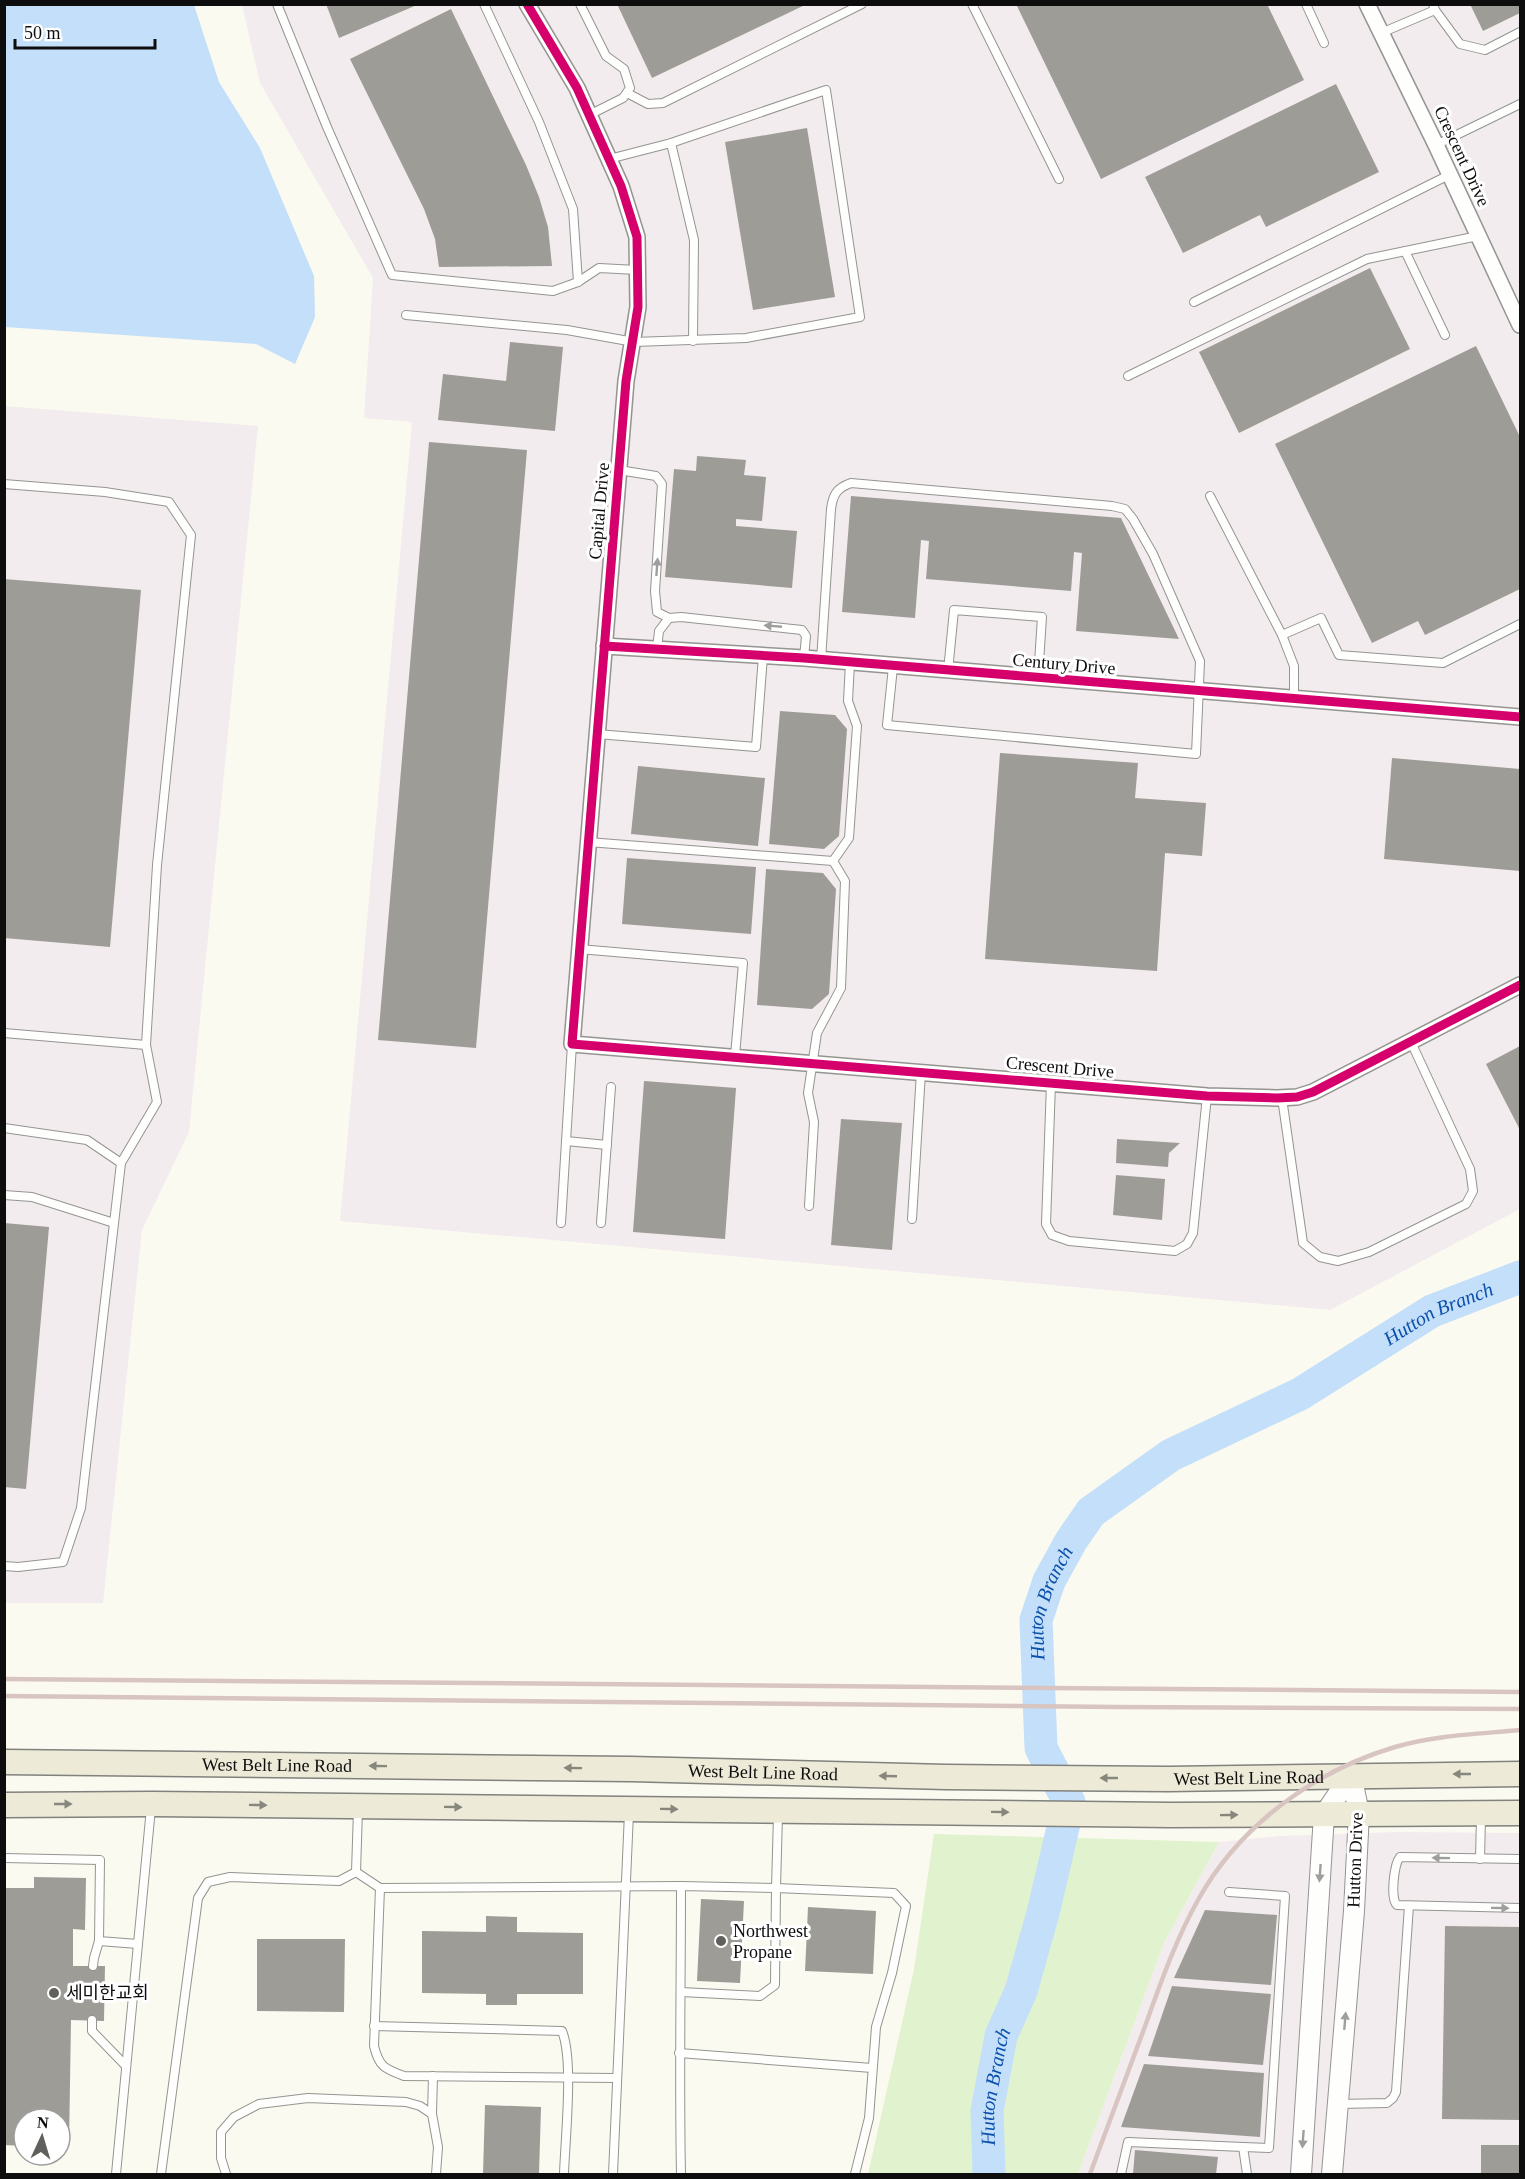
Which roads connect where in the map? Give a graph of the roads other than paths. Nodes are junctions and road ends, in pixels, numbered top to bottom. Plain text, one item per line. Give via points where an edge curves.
1 (277, 4) edge
2 (484, 4) edge
3 (527, 4) edge
4 (580, 4) edge
5 (862, 4) edge
6 (972, 4) edge
7 (1306, 4) edge
8 (1367, 4) edge
9 (1434, 7) edge
10 (1381, 33) junction
11 (1521, 33) edge
12 (1324, 43) dead end
13 (627, 93) junction
14 (1521, 104) edge
15 (589, 115) junction
16 (671, 143) junction
17 (1436, 145) junction
18 (609, 159) junction
19 (1449, 175) junction
20 (1059, 179) dead end
21 (1478, 236) junction
22 (1405, 251) junction
23 (637, 270) junction
24 (578, 282) junction
25 (1194, 302) dead end
26 (406, 315) dead end
27 (1521, 325) edge
28 (1445, 335) dead end
29 (693, 340) junction
30 (634, 342) junction
31 (1128, 376) dead end
32 (619, 470) junction
33 (4, 484) edge
34 (1210, 496) dead end
35 (669, 618) junction
36 (1521, 624) edge
37 (1282, 635) junction
38 (604, 646) junction
39 (657, 649) junction
40 (763, 656) junction
41 (804, 658) junction
42 (821, 660) junction
43 (850, 663) junction
44 (893, 667) junction
45 (948, 671) junction
46 (1038, 678) junction
47 (1200, 692) junction
48 (1294, 699) junction
49 (1521, 717) edge
50 (597, 734) junction
51 (588, 842) junction
52 (833, 861) junction
53 (579, 949) junction
54 (1521, 985) edge
55 (4, 1033) edge
56 (1411, 1042) junction
57 (572, 1044) junction
58 (146, 1046) junction
59 (735, 1056) junction
60 (813, 1062) junction
61 (921, 1072) junction
62 (1051, 1083) junction
63 (611, 1087) dead end
64 (1207, 1096) junction
65 (1282, 1098) junction
66 (4, 1128) edge
67 (566, 1141) junction
68 (607, 1145) junction
69 (121, 1163) junction
70 (4, 1195) edge
71 (809, 1206) dead end
72 (912, 1219) dead end
73 (114, 1223) junction
74 (561, 1223) dead end
75 (601, 1223) dead end
76 (4, 1566) edge
77 (4, 1762) edge
78 (153, 1764) junction
79 (631, 1769) junction
80 (1521, 1774) edge
81 (1351, 1775) junction
82 (152, 1804) junction
83 (4, 1805) edge
84 (359, 1806) junction
85 (629, 1808) junction
86 (778, 1810) junction
87 (1359, 1813) junction
88 (1481, 1813) junction
89 (1521, 1813) edge
90 (1324, 1815) junction
91 (4, 1858) edge
92 (1480, 1859) junction
93 (1521, 1859) edge
94 (356, 1872) junction
95 (681, 1886) junction
96 (625, 1887) junction
97 (380, 1888) junction
98 (776, 1888) junction
99 (1229, 1892) dead end
100 (1409, 1906) junction
101 (1521, 1908) edge
102 (99, 1941) junction
103 (138, 1944) junction
104 (93, 1966) dead end
105 (681, 1992) junction
106 (92, 2020) dead end
107 (374, 2026) junction
108 (679, 2053) junction
109 (126, 2066) junction
110 (872, 2068) junction
111 (433, 2076) junction
112 (567, 2078) junction
113 (616, 2078) junction
114 (1305, 2103) junction
115 (1338, 2104) junction
116 (432, 2114) junction
117 (1243, 2147) junction
118 (116, 2175) edge
119 (161, 2175) edge
120 (226, 2175) edge
121 (436, 2175) edge
122 (564, 2175) edge
123 (613, 2175) edge
124 (681, 2175) edge
125 (855, 2175) edge
126 (1121, 2175) edge
127 (1247, 2175) edge
128 (1301, 2175) edge
129 (1332, 2175) edge

1 - 24 lane via 392,275 553,291
2 - 24 lane via 539,122 573,209
3 - 15 street, Capital Drive
4 - 13 lane via 606,56 624,69 630,88
5 - 13 lane via 663,103 648,104
6 - 20 lane
7 - 12 lane
8 - 10 street, Crescent Drive
9 - 10 lane
9 - 11 lane via 1460,44 1485,50
10 - 17 street, Crescent Drive
13 - 15 lane
14 - 17 lane
15 - 18 street, Capital Drive
16 - 18 lane
16 - 29 lane via 694,240
16 - 29 lane via 826,90 860,317 747,338
17 - 19 street, Crescent Drive
18 - 23 street, Capital Drive via 637,237
19 - 21 street, Crescent Drive
19 - 25 lane
21 - 22 lane
21 - 27 street, Crescent Drive
22 - 28 lane
22 - 31 lane via 1367,260
23 - 24 lane via 599,268
23 - 30 street, Capital Drive
26 - 30 lane via 567,330
29 - 30 lane
30 - 32 street, Capital Drive via 626,381
35 -> 32 lane via 657,612 655,591 662,484 656,476
32 - 38 street, Capital Drive
33 - 58 lane via 169,501 191,535 157,865
34 - 37 lane
35 - 39 lane via 659,631
41 -> 35 lane via 806,636 802,630
36 - 37 lane via 1443,663 1339,655 1322,618
37 - 48 lane via 1294,666
38 - 39 street, Century Drive
38 - 50 street, Capital Drive
39 - 40 street, Century Drive
40 - 41 street, Century Drive
40 - 50 lane via 756,747
41 - 42 street, Century Drive
42 - 43 street, Century Drive
42 - 47 lane via 833,498 839,487 851,483 1092,503 1125,509 1133,519 1153,554 1200,661
43 - 44 street, Century Drive
43 - 52 lane via 848,701 857,726 849,838
44 - 45 street, Century Drive
44 - 47 lane via 887,725 1197,754
45 - 46 street, Century Drive
45 - 46 lane via 954,610 1042,617
46 - 47 street, Century Drive
47 - 48 street, Century Drive
48 - 49 street, Century Drive
50 - 51 street, Capital Drive
51 - 52 lane
51 - 53 street, Capital Drive
52 - 60 lane via 845,881 841,988 817,1033
53 - 57 street, Capital Drive
53 - 59 lane via 743,963
54 - 56 street, Crescent Drive
55 - 58 lane
56 - 65 street, Crescent Drive via 1313,1092
56 - 65 lane via 1470,1170 1473,1191 1466,1204 1370,1252 1338,1261 1320,1257 1303,1243
57 - 59 street, Crescent Drive
57 - 67 lane
58 - 69 lane via 157,1102
59 - 60 street, Crescent Drive
60 - 61 street, Crescent Drive
60 - 71 lane via 808,1093 814,1122
61 - 62 street, Crescent Drive
61 - 72 lane
62 - 64 street, Crescent Drive
62 - 64 lane via 1046,1224 1052,1234 1069,1241 1175,1251 1187,1244 1193,1233
63 - 68 lane
64 - 65 street, Crescent Drive
66 - 69 lane via 87,1140
67 - 68 lane
67 - 74 lane
68 - 75 lane
69 - 73 lane
70 - 73 lane via 32,1197
73 - 76 lane via 81,1508 63,1562
77 - 78 main road, West Belt Line Road
79 -> 78 main road, West Belt Line Road
78 - 82 main road
81 -> 79 main road, West Belt Line Road via 1168,1779
79 - 85 main road
80 -> 81 main road, West Belt Line Road
81 - 87 street, Hutton Drive
81 - 90 street, Hutton Drive
83 -> 82 main road, West Belt Line Road
82 -> 84 main road, West Belt Line Road
82 - 103 lane
84 -> 85 main road, West Belt Line Road
84 - 94 lane
85 -> 86 main road, West Belt Line Road
85 - 96 lane
86 -> 90 main road, West Belt Line Road
86 - 98 lane
87 - 88 main road, West Belt Line Road
87 - 90 main road, West Belt Line Road
115 -> 87 street, Hutton Drive
88 - 89 main road, West Belt Line Road
88 - 92 lane
90 -> 114 street, Hutton Drive
91 - 102 lane via 100,1860
92 - 93 lane
92 -> 100 lane via 1400,1857 1393,1902
94 - 97 lane
94 - 119 lane via 339,1881 230,1877 208,1882 198,1898
95 - 96 lane
95 - 98 lane
95 - 105 lane
96 - 97 lane
96 - 113 lane
97 - 107 lane
98 - 105 lane via 775,1985 760,1996
98 - 110 lane via 894,1893 906,1906 876,2027
99 - 117 lane via 1285,1896 1269,2148
100 -> 101 lane
100 - 115 lane via 1396,2092 1387,2103
102 - 103 lane
102 - 104 lane
103 - 109 lane
105 - 108 lane
106 - 109 lane via 92,2031
107 - 111 lane via 377,2059 386,2069 404,2076
107 - 112 lane via 562,2031
108 - 110 lane
108 - 124 lane
109 - 118 lane
110 - 125 lane via 869,2118
111 - 112 lane
111 - 116 lane
112 - 113 lane
112 - 122 lane
113 - 123 lane
114 - 115 street
114 -> 128 street, Hutton Drive
115 - 129 street, Hutton Drive
116 - 120 lane via 406,2102 308,2098 259,2104 234,2117 222,2132 221,2158
116 - 121 lane via 438,2147
117 - 126 lane via 1128,2142
117 - 127 lane

